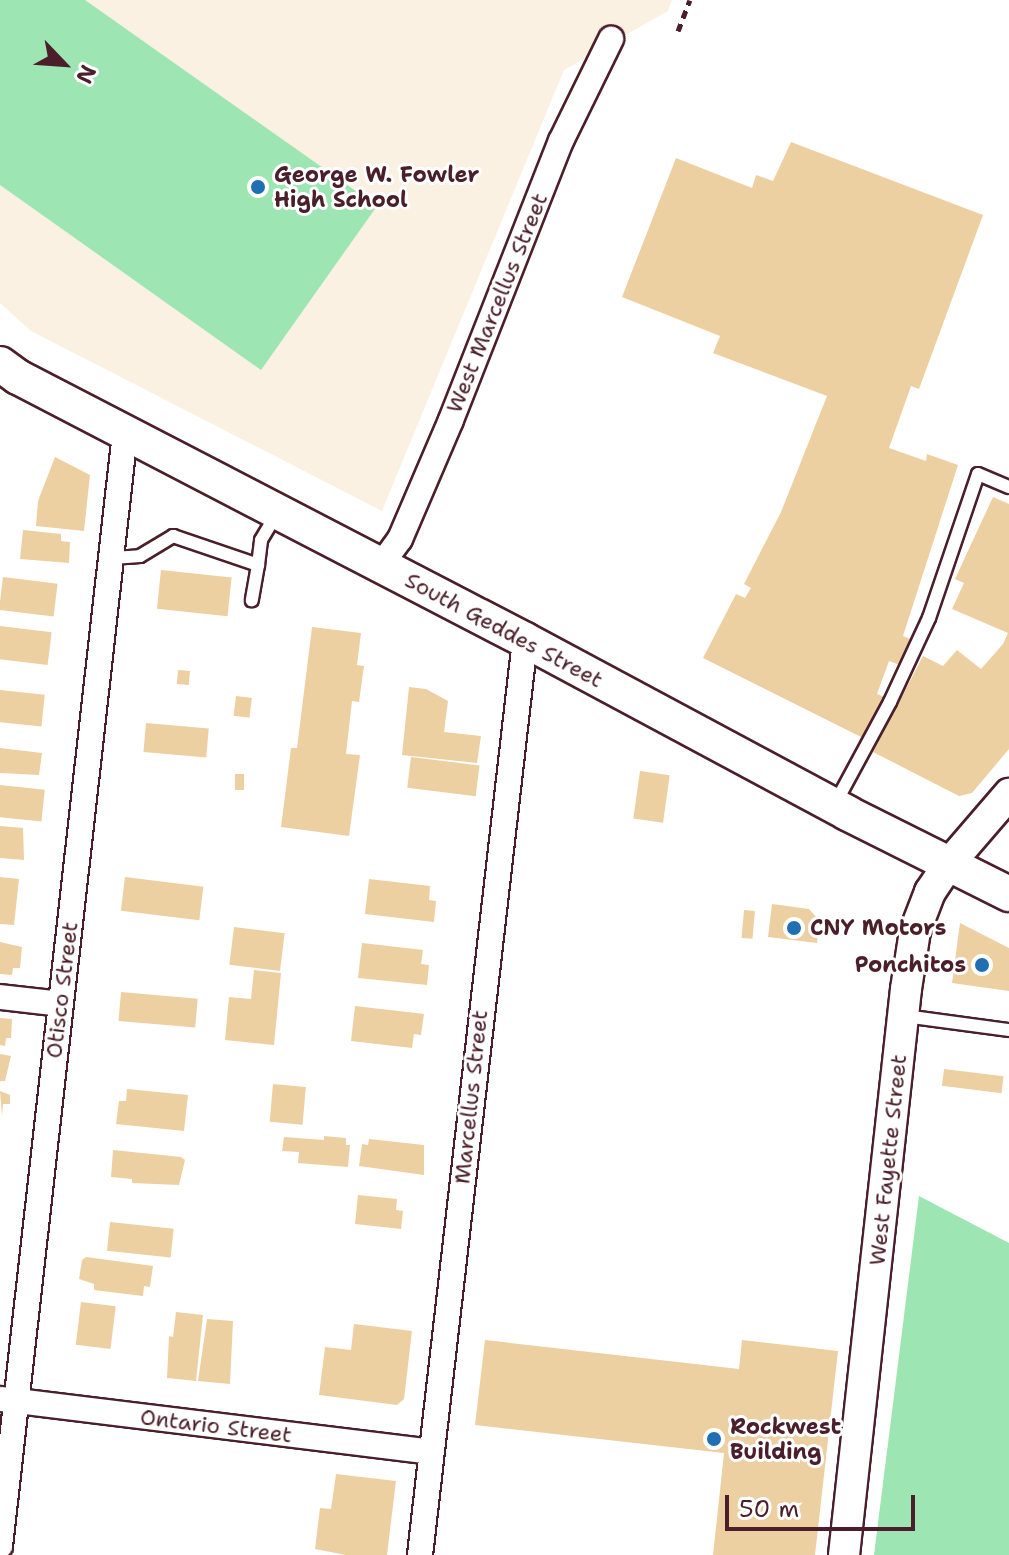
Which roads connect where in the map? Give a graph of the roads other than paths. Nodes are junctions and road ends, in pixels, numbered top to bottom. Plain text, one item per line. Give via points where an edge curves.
1 (611, 39) dead end
2 (0, 364) edge
3 (125, 433) junction
4 (1009, 487) edge
5 (278, 512) junction
6 (113, 558) junction
7 (258, 565) junction
8 (381, 565) junction
9 (252, 600) dead end
10 (525, 640) junction
11 (1009, 794) edge
12 (834, 806) junction
13 (948, 865) junction
14 (1009, 894) edge
15 (0, 997) edge
16 (61, 1004) junction
17 (903, 1015) junction
18 (1009, 1030) edge
19 (8, 1400) edge
20 (431, 1452) junction
21 (0, 1546) edge
22 (420, 1555) edge
23 (844, 1555) edge

1 - 8 street, West Marcellus Street via 561,141 406,526
2 - 3 main road, South Geddes Street
3 - 5 main road, South Geddes Street
3 - 6 street, Otisco Street
4 - 12 lane via 978,474 929,618
5 - 7 lane via 261,540
5 - 8 main road, South Geddes Street
6 - 7 lane via 140,556 173,536
6 - 16 street, Otisco Street
7 - 9 lane
8 - 10 main road, South Geddes Street
10 - 12 main road, South Geddes Street
10 - 20 street, Marcellus Street
11 - 13 street, West Fayette Street
12 - 13 main road, South Geddes Street
13 - 14 main road, South Geddes Street
13 - 17 street, West Fayette Street via 930,892 915,931
15 - 16 street
16 - 19 street, Otisco Street
17 - 18 lane
17 - 23 street, West Fayette Street
19 - 20 street, Ontario Street
19 - 21 street, Otisco Street
20 - 22 street, Marcellus Street

